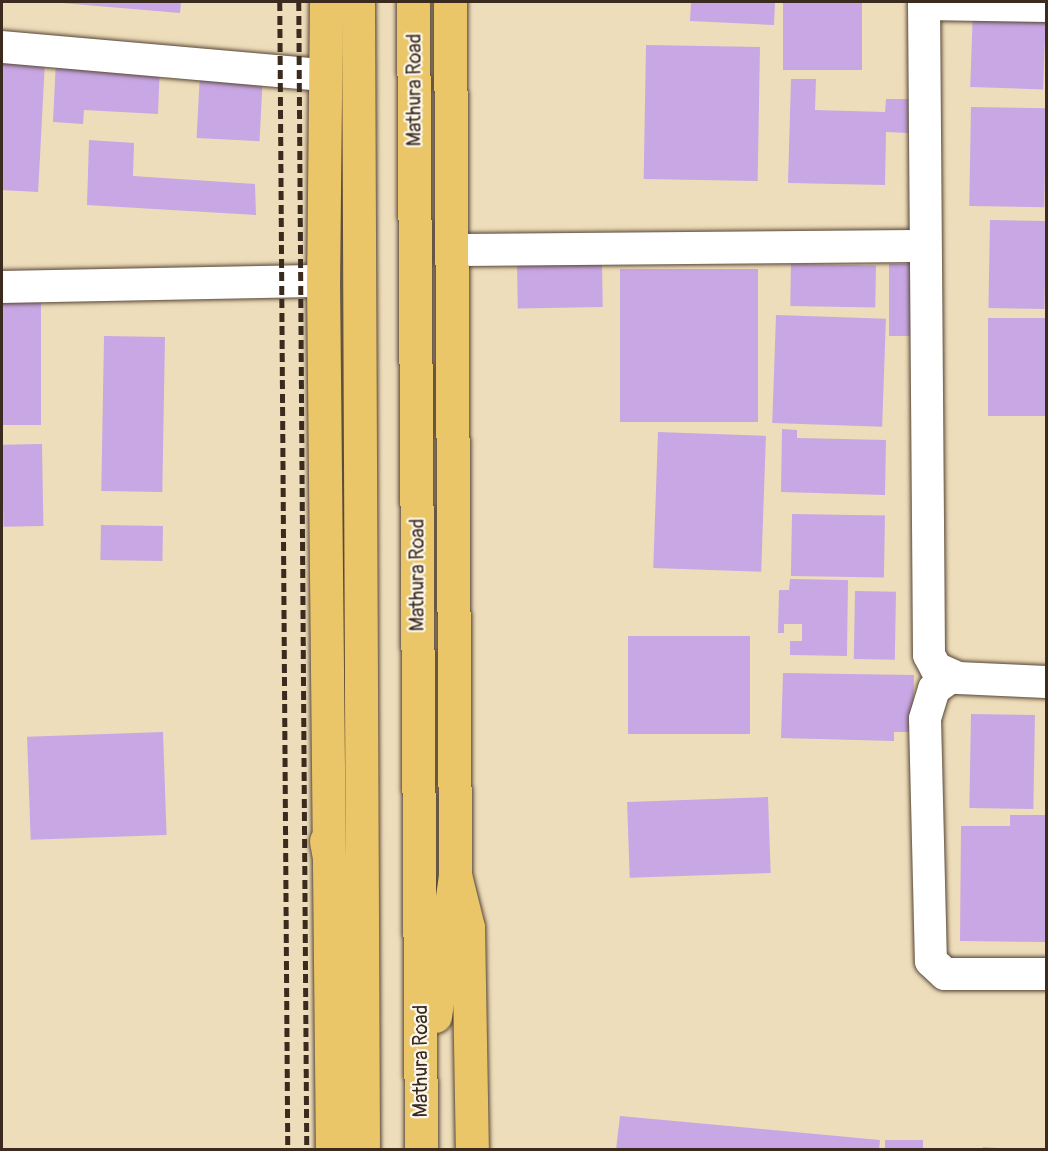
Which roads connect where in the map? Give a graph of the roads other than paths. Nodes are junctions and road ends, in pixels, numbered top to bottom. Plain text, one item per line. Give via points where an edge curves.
1 (326, 2) edge
2 (358, 2) edge
3 (413, 2) edge
4 (452, 2) edge
5 (924, 3) edge
6 (1047, 6) edge
7 (2, 47) edge
8 (325, 75) junction
9 (925, 246) junction
10 (450, 250) junction
11 (323, 281) junction
12 (2, 287) edge
13 (952, 676) junction
14 (1047, 682) edge
15 (326, 841) junction
16 (455, 875) junction
17 (1047, 974) edge
18 (362, 1038) junction
19 (421, 1096) junction
20 (332, 1149) edge
21 (363, 1149) edge
22 (421, 1149) edge
23 (472, 1149) edge

1 - 8 main road
2 - 18 main road
3 - 19 main road, Mathura Road
4 - 10 main road
5 - 6 lane
5 - 9 lane
7 - 8 lane
8 - 11 main road
9 - 10 lane
9 - 13 lane via 929,655 936,668
10 - 16 main road
11 - 12 lane
11 - 15 main road
13 - 14 lane
13 - 17 lane via 934,689 925,719 931,961 945,974
15 - 18 main road
15 - 20 main road
16 - 19 main road via 445,963
16 - 23 main road via 468,927
18 - 21 main road
19 - 22 main road, Mathura Road

